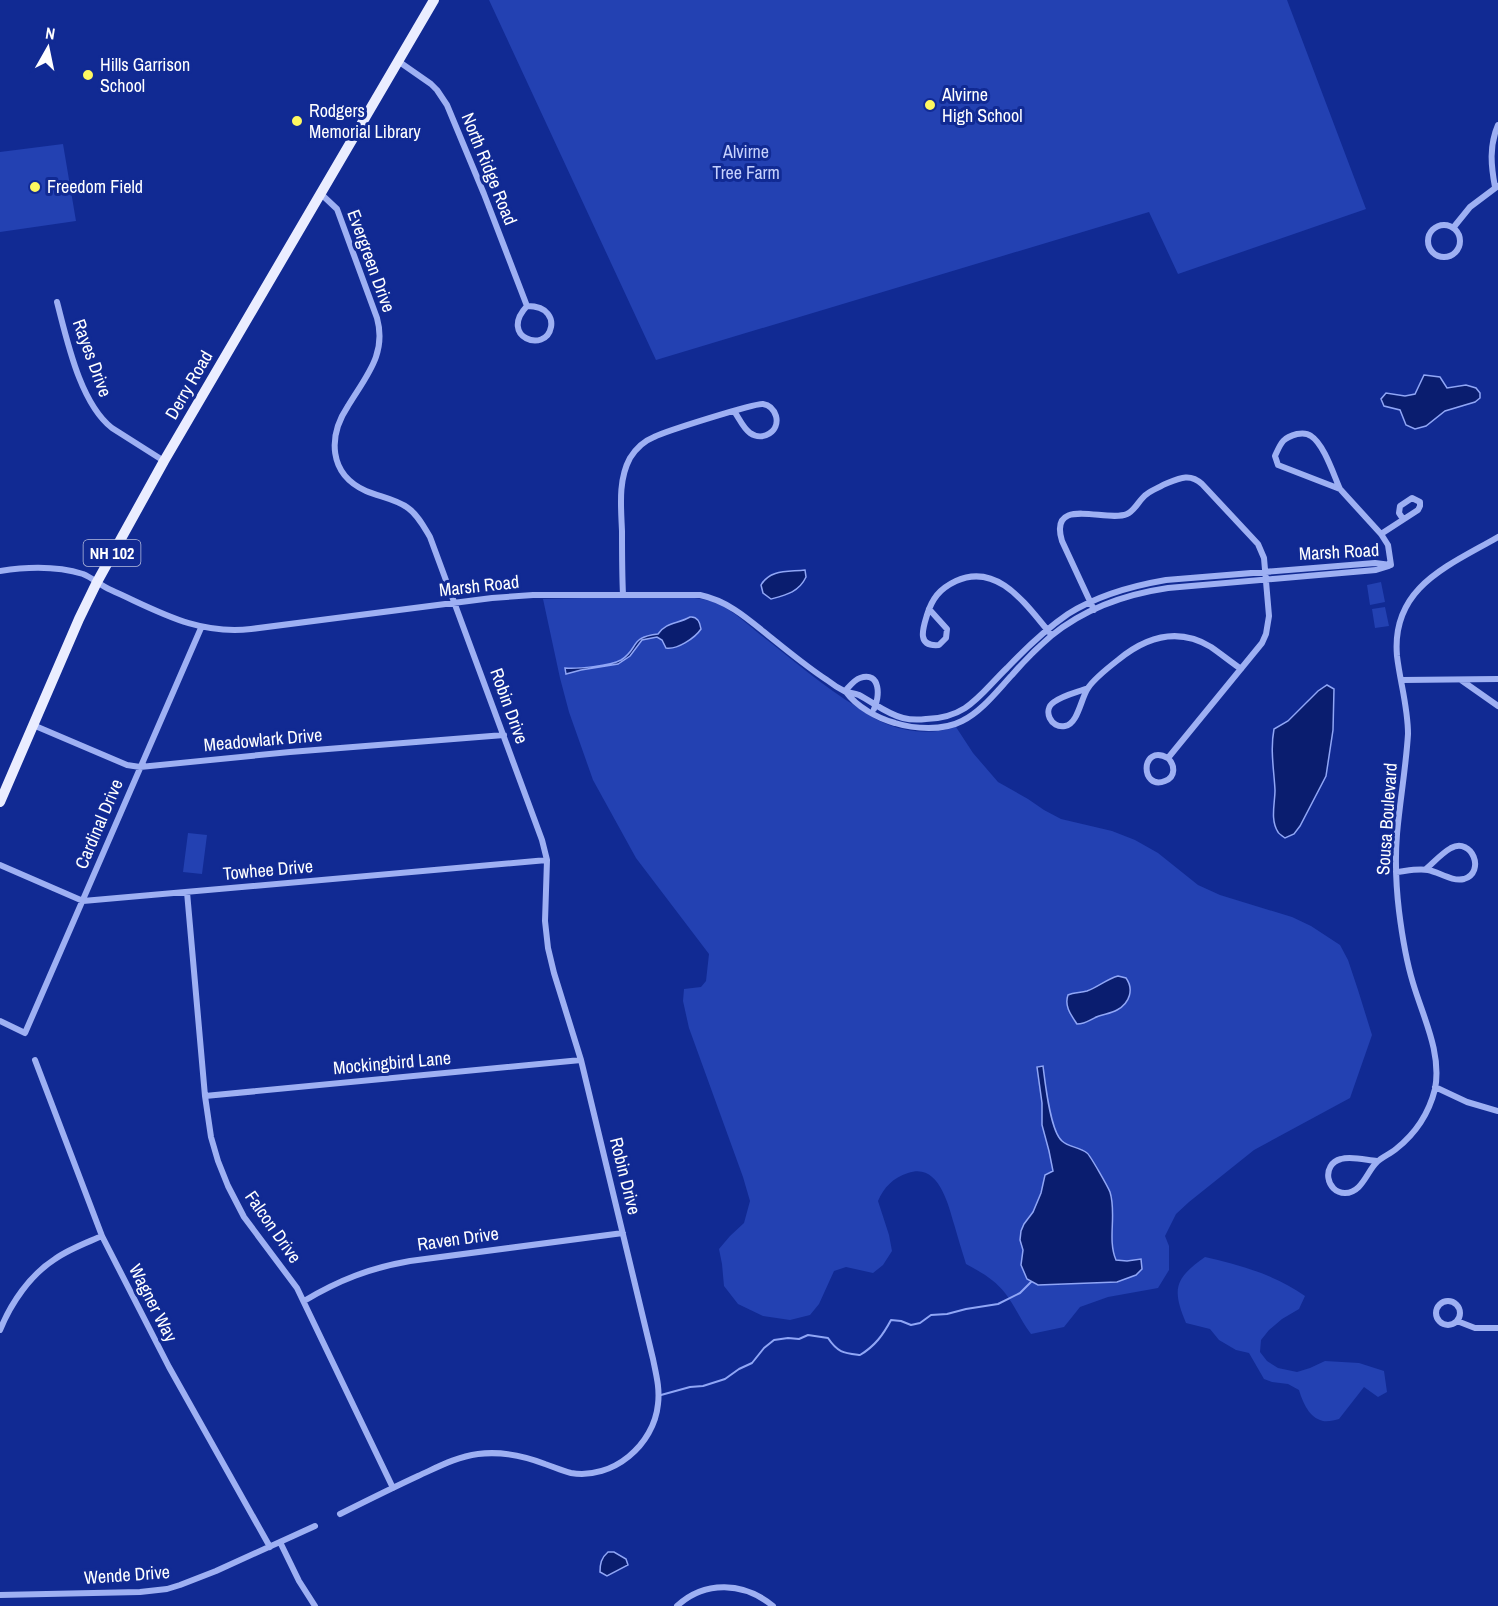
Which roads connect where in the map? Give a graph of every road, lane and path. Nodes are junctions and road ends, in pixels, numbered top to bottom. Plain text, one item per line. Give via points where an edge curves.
1 (434, 0) edge
2 (398, 61) junction
3 (1498, 125) edge
4 (1497, 187) edge
5 (320, 193) junction
6 (1453, 228) junction
7 (57, 302) dead end
8 (527, 306) junction
9 (734, 411) junction
10 (164, 461) junction
11 (1340, 489) junction
12 (1403, 519) dead end
13 (1381, 534) junction
14 (1498, 537) edge
15 (1391, 565) junction
16 (0, 571) edge
17 (1266, 572) junction
18 (1266, 579) junction
19 (97, 582) junction
20 (623, 595) junction
21 (1090, 601) junction
22 (456, 604) junction
23 (929, 609) junction
24 (1094, 610) junction
25 (201, 628) junction
26 (1049, 633) junction
27 (1241, 669) junction
28 (1461, 679) junction
29 (1498, 679) edge
30 (1402, 680) junction
31 (1088, 688) junction
32 (845, 691) junction
33 (876, 705) junction
34 (1498, 706) edge
35 (872, 712) junction
36 (33, 725) junction
37 (504, 735) junction
38 (1168, 758) junction
39 (140, 767) junction
40 (0, 802) edge
41 (547, 860) junction
42 (0, 865) edge
43 (1426, 869) junction
44 (1396, 872) junction
45 (187, 892) junction
46 (83, 901) junction
47 (0, 1021) edge
48 (35, 1060) dead end
49 (581, 1060) junction
50 (1435, 1087) junction
51 (205, 1096) junction
52 (1498, 1111) edge
53 (1377, 1161) junction
54 (623, 1233) junction
55 (102, 1236) junction
56 (304, 1302) junction
57 (1457, 1322) junction
58 (1498, 1328) edge
59 (0, 1330) edge
60 (393, 1488) junction
61 (340, 1514) dead end
62 (315, 1526) dead end
63 (280, 1542) junction
64 (270, 1547) junction
65 (0, 1594) edge
66 (315, 1606) edge
67 (677, 1606) edge
68 (773, 1606) edge

1 - 2 main road, Derry Road / NH 102
2 - 5 main road, Derry Road / NH 102
2 - 8 street, North Ridge Road via 431,84 447,105
3 - 4 street via 1491,153
4 - 6 street via 1470,207
5 - 10 main road, Derry Road / NH 102
5 - 22 street, Evergreen Drive via 337,208 381,336 375,362 336,430 338,464 353,483 401,503 418,517
6 - 6 street via 1459,236 1456,251 1448,257 1433,253 1428,243 1430,233 1443,225
7 - 10 street, Rayes Drive via 80,377 99,416 120,435
8 - 8 street via 518,322 519,332 532,341 544,338 549,334 550,318 543,309
9 - 9 street via 767,405 775,412 777,423 767,435 757,436 747,431
9 - 20 street via 654,437 632,456 622,485
10 - 19 main road, Derry Road / NH 102
11 - 11 street via 1281,467 1275,456 1282,441 1301,433 1311,436
11 - 13 street
12 - 13 street
13 - 15 street via 1388,545
14 - 30 street, Sousa Boulevard via 1429,578 1411,596 1398,632
15 - 17 street, Marsh Road
15 - 18 street, Marsh Road via 1376,570
16 - 19 street, Marsh Road via 51,569 83,574
17 - 18 street
17 - 21 street, Marsh Road via 1166,580 1132,586
17 - 21 street via 1258,544 1199,481 1183,477 1147,493 1124,515 1072,514 1063,519 1059,527 1062,541
18 - 24 street, Marsh Road via 1150,590
18 - 27 street via 1266,634
19 - 25 street, Marsh Road
19 - 36 main road, Derry Road / NH 102
20 - 22 street, Marsh Road via 533,595
20 - 32 street, Marsh Road via 700,595 719,601
21 - 24 street
21 - 26 street, Marsh Road
22 - 25 street, Marsh Road via 238,631
22 - 37 street, Robin Drive
23 - 23 street via 922,636 928,644 939,645 947,631
23 - 26 street via 934,597 948,585 966,578 985,578 1009,588
24 - 26 street, Marsh Road
25 - 39 street, Cardinal Drive
26 - 33 street, Marsh Road via 978,699 954,714 904,719
26 - 35 street, Marsh Road via 984,705 963,721 917,728
27 - 31 street via 1202,643 1180,637 1159,638 1137,646
27 - 38 street
28 - 29 street
28 - 30 street
28 - 34 street
30 - 44 street, Sousa Boulevard via 1408,734
31 - 31 street via 1053,702 1049,709 1052,722 1060,726 1072,722
32 - 33 street, Marsh Road
32 - 33 street via 857,679 872,679 878,687
32 - 35 street, Marsh Road via 853,702
33 - 35 street
36 - 39 street, Meadowlark Drive
36 - 40 main road, Derry Road / NH 102
37 - 39 street, Meadowlark Drive
37 - 41 street, Robin Drive
38 - 38 street via 1156,755 1149,760 1147,772 1151,780 1165,781 1172,775 1173,766
39 - 46 street, Cardinal Drive
41 - 45 street, Towhee Drive
41 - 49 street, Robin Drive via 548,948
42 - 46 street, Towhee Drive
43 - 43 street via 1460,880 1473,872 1476,862 1472,852 1458,846
43 - 44 street
44 - 50 street, Sousa Boulevard via 1412,981 1434,1048
45 - 46 street, Towhee Drive
45 - 51 street, Falcon Drive
46 - 47 street, Cardinal Drive via 25,1033
48 - 55 street, Wagner Way
49 - 51 street, Mockingbird Lane
49 - 54 street, Robin Drive
50 - 52 street
50 - 53 street, Sousa Boulevard via 1414,1133
51 - 56 street, Falcon Drive via 213,1146 235,1202
53 - 53 street, Sousa Boulevard via 1350,1192 1339,1192 1330,1184 1328,1174 1337,1160
54 - 56 street, Raven Drive via 385,1266 334,1284
54 - 60 street, Robin Drive via 659,1394 655,1420 637,1450 607,1469 581,1473 513,1455 478,1454 451,1461
55 - 59 street via 55,1258 42,1269 11,1307
55 - 64 street, Wagner Way via 169,1367
56 - 60 street, Falcon Drive
57 - 57 street via 1461,1314 1455,1303 1439,1305 1436,1311 1440,1322
57 - 58 street via 1475,1328
60 - 61 street, Robin Drive
62 - 63 street, Wende Drive
63 - 64 street, Wende Drive
63 - 66 street
64 - 65 street, Wende Drive via 168,1589
67 - 68 street via 700,1591 718,1586 752,1593

